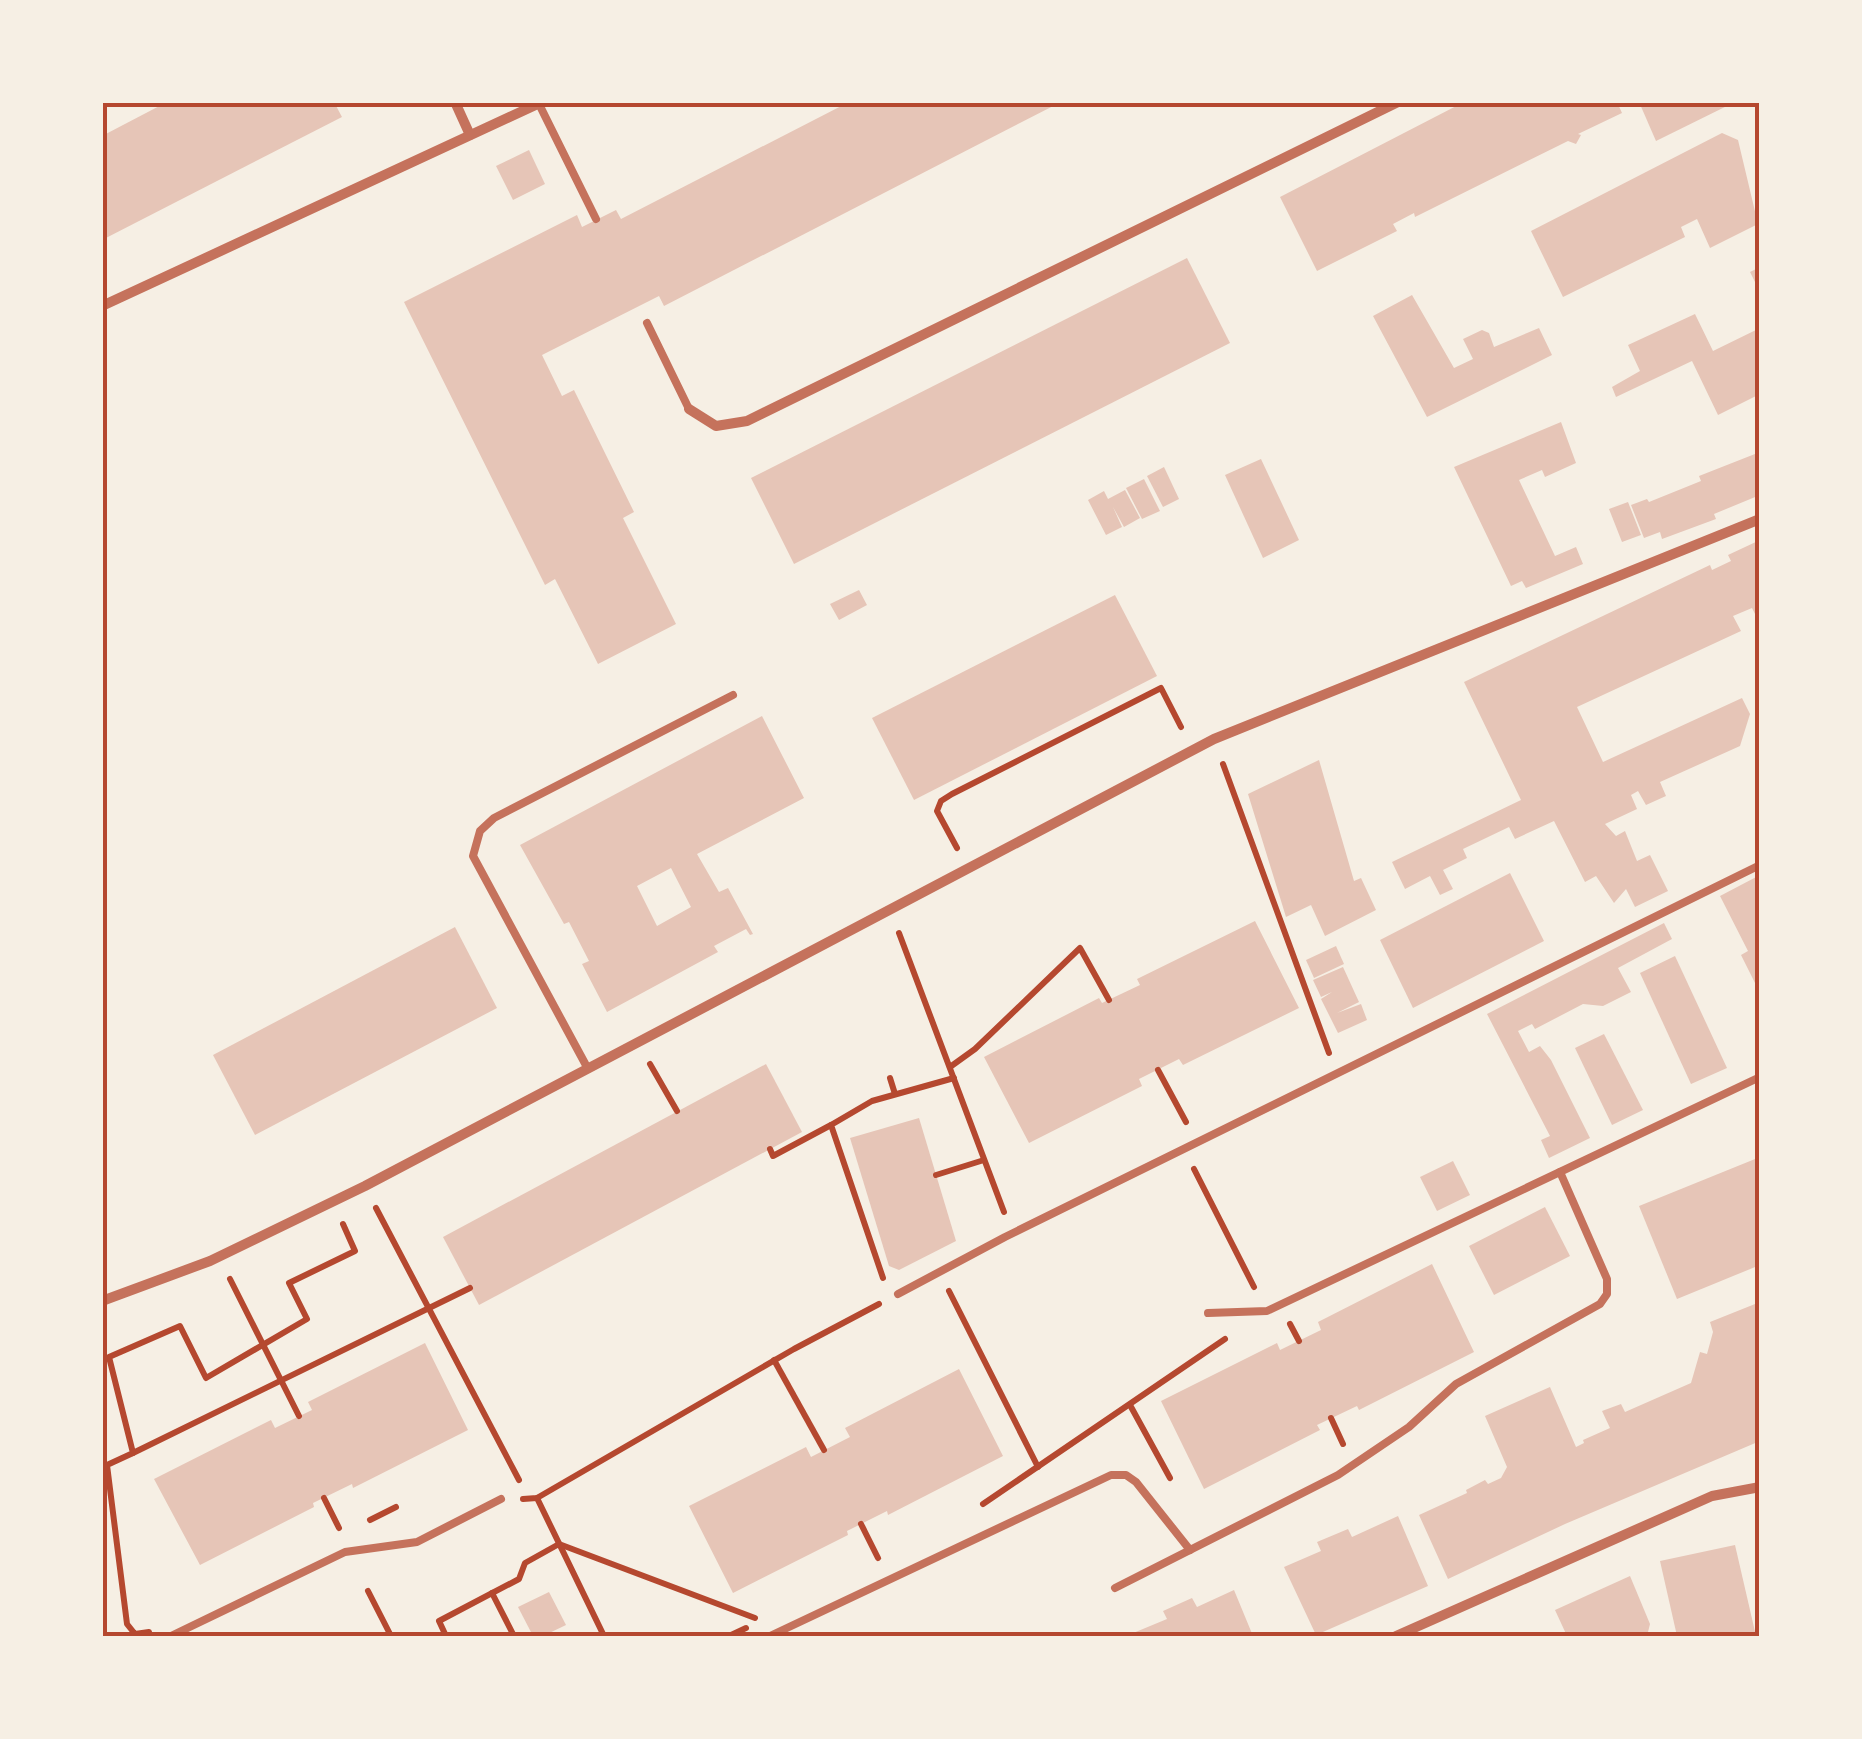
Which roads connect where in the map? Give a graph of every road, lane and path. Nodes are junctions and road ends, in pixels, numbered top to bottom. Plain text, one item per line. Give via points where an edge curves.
1 (455, 102) edge
2 (1398, 102) edge
3 (540, 103) edge
4 (470, 135) junction
5 (596, 220) dead end
6 (102, 306) edge
7 (647, 323) dead end
8 (689, 408) joint
9 (1760, 519) edge
10 (733, 695) dead end
11 (1181, 729) dead end
12 (1214, 740) junction
13 (957, 849) dead end
14 (1760, 864) edge
15 (889, 909) junction
16 (1109, 1000) dead end
17 (647, 1059) dead end
18 (950, 1067) junction
19 (588, 1069) junction
20 (1158, 1070) dead end
21 (1337, 1074) junction
22 (1760, 1077) edge
23 (890, 1078) dead end
24 (954, 1078) junction
25 (895, 1094) junction
26 (677, 1111) dead end
27 (831, 1125) junction
28 (1197, 1144) junction
29 (770, 1150) dead end
30 (1185, 1150) junction
31 (984, 1160) junction
32 (1560, 1172) junction
33 (936, 1175) dead end
34 (365, 1186) junction
35 (375, 1206) junction
36 (1012, 1233) junction
37 (218, 1257) junction
38 (939, 1272) junction
39 (470, 1288) dead end
40 (896, 1295) junction
41 (102, 1301) edge
42 (428, 1308) junction
43 (1266, 1311) junction
44 (1208, 1313) dead end
45 (262, 1344) junction
46 (774, 1360) junction
47 (281, 1381) junction
48 (299, 1416) dead end
49 (824, 1450) dead end
50 (133, 1454) junction
51 (1038, 1467) junction
52 (1760, 1488) edge
53 (324, 1498) dead end
54 (533, 1498) junction
55 (501, 1499) joint
56 (980, 1505) dead end
57 (396, 1507) dead end
58 (860, 1524) dead end
59 (360, 1525) dead end
60 (342, 1534) dead end
61 (559, 1544) junction
62 (896, 1550) dead end
63 (1190, 1550) junction
64 (878, 1558) junction
65 (862, 1567) dead end
66 (1115, 1588) dead end
67 (368, 1591) dead end
68 (492, 1593) junction
69 (161, 1626) dead end
70 (171, 1636) edge
71 (391, 1636) edge
72 (446, 1636) edge
73 (514, 1636) edge
74 (604, 1636) edge
75 (729, 1636) edge
76 (770, 1636) edge
77 (1396, 1636) edge

1 - 4 street
2 - 8 street via 747,421 716,426
3 - 4 street
3 - 5 lane
4 - 6 street
7 - 8 lane
9 - 12 street
10 - 19 lane via 480,831 473,856
11 - 13 path via 1161,688 952,794 938,811
12 - 15 street
12 - 21 path
14 - 21 lane
15 - 18 path
15 - 19 street
16 - 18 path via 1080,948
17 - 26 path
18 - 24 path
19 - 34 street
20 - 28 path
21 - 28 lane
22 - 32 lane
23 - 25 path
24 - 25 path
24 - 31 path
25 - 27 path
27 - 29 path via 773,1156
27 - 40 path via 877,1267
28 - 30 lane
30 - 36 lane
30 - 43 path
31 - 33 path
31 - 36 path
32 - 43 lane
32 - 63 lane via 1608,1279 1600,1304 1456,1384 1409,1427 1338,1475
34 - 35 path
34 - 37 street
35 - 42 path
35 - 45 path via 342,1223 356,1250 290,1283 307,1319
36 - 38 lane
37 - 41 street
37 - 45 path
38 - 40 lane
38 - 51 path
39 - 42 path
40 - 46 path
42 - 47 path
42 - 54 path
43 - 44 lane
43 - 51 path
45 - 47 path
45 - 50 path via 206,1378 180,1326 109,1357
46 - 49 path
46 - 54 path
47 - 48 path
47 - 50 path
50 - 69 path via 107,1465 126,1624 134,1634
51 - 56 path
52 - 77 street via 1712,1496
53 - 60 path
54 - 55 path
54 - 61 path
55 - 70 lane via 418,1542 345,1552
57 - 59 path
58 - 64 path
61 - 68 path
61 - 74 path
61 - 75 path via 761,1620
62 - 64 path
63 - 66 lane
63 - 76 lane via 1136,1482 1110,1475
64 - 65 path
67 - 71 path
68 - 72 path via 438,1622
68 - 73 path

